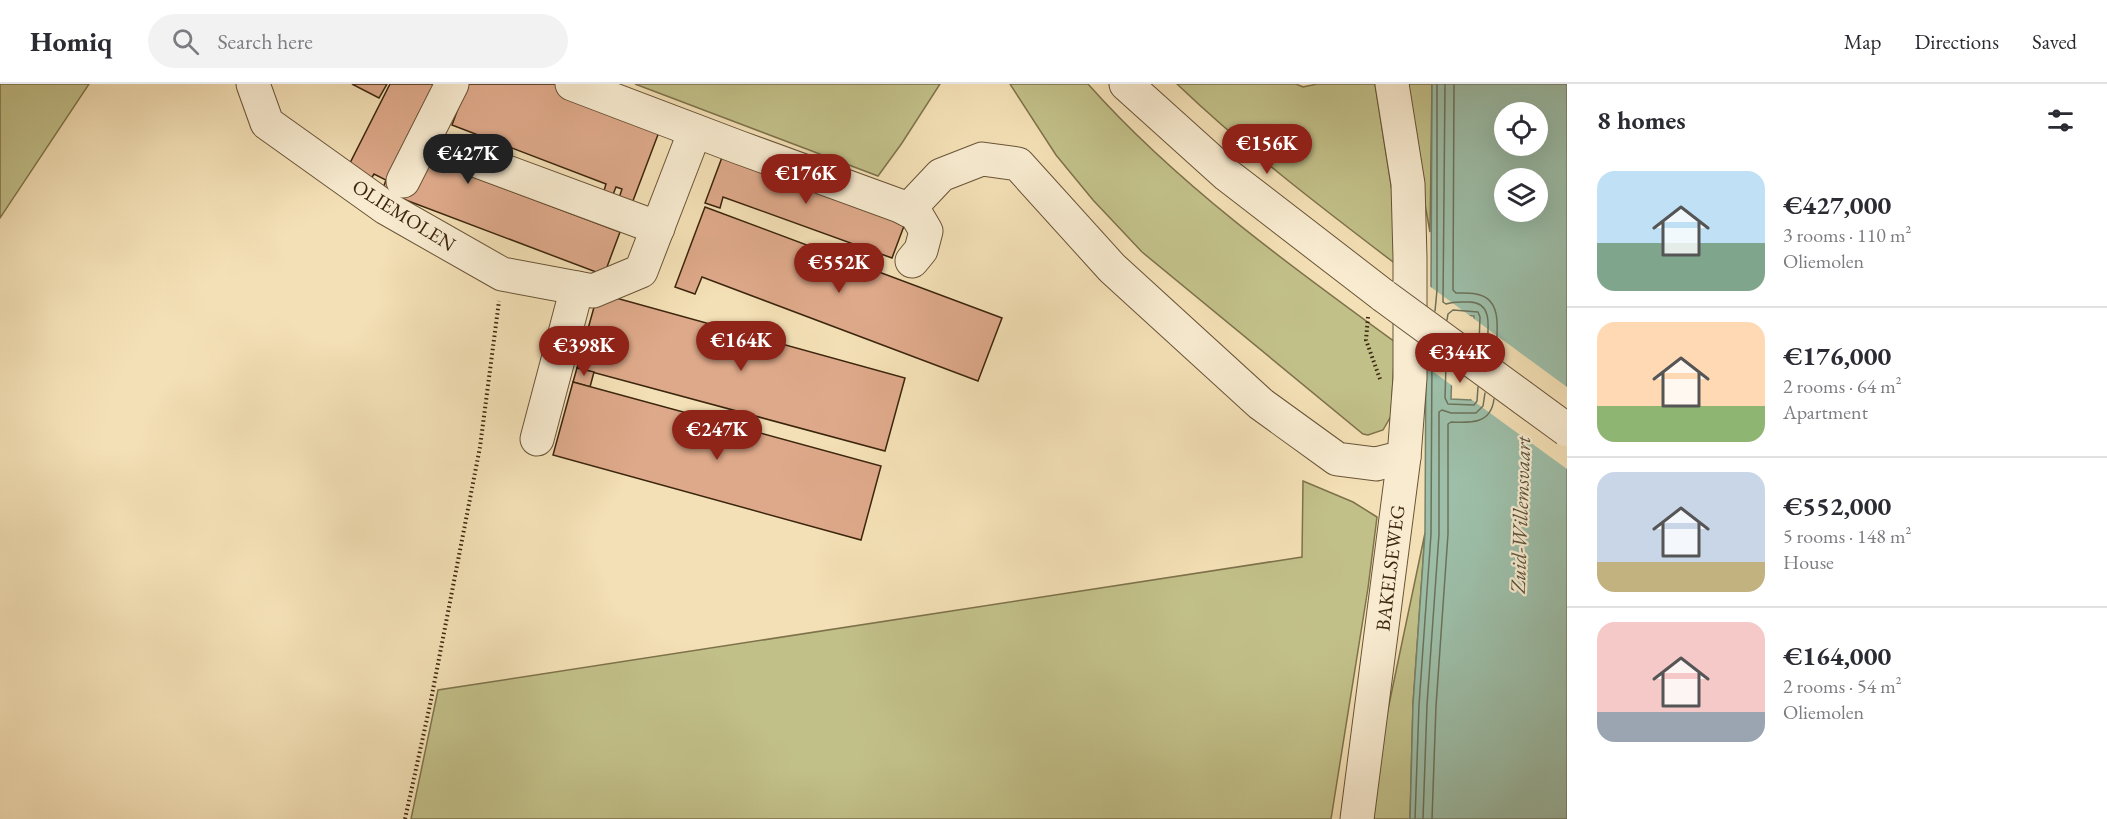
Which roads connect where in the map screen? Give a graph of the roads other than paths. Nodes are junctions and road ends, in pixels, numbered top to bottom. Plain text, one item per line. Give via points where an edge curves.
1 (253, 84) edge
2 (452, 84) edge
3 (572, 84) edge
4 (1126, 84) edge
5 (1392, 84) edge
6 (695, 131) junction
7 (464, 156) dead end
8 (403, 181) dead end
9 (908, 210) junction
10 (658, 228) junction
11 (912, 261) dead end
12 (585, 290) junction
13 (1567, 430) edge
14 (537, 439) dead end
15 (1404, 457) junction
16 (1358, 819) edge

1 - 12 street, OLIEMOLEN via 267,123 386,208 502,274
2 - 8 street
3 - 6 street
4 - 13 street, bridge via 1227,176
5 - 15 street, BAKELSEWEG via 1408,183 1410,378
6 - 9 street
6 - 10 street
7 - 10 street
9 - 11 street via 916,214 926,231 921,250
9 - 15 street via 941,175 982,159 1018,164 1112,268 1261,404 1337,459 1376,464
10 - 12 street via 641,271
12 - 14 street
15 - 16 street, BAKELSEWEG

